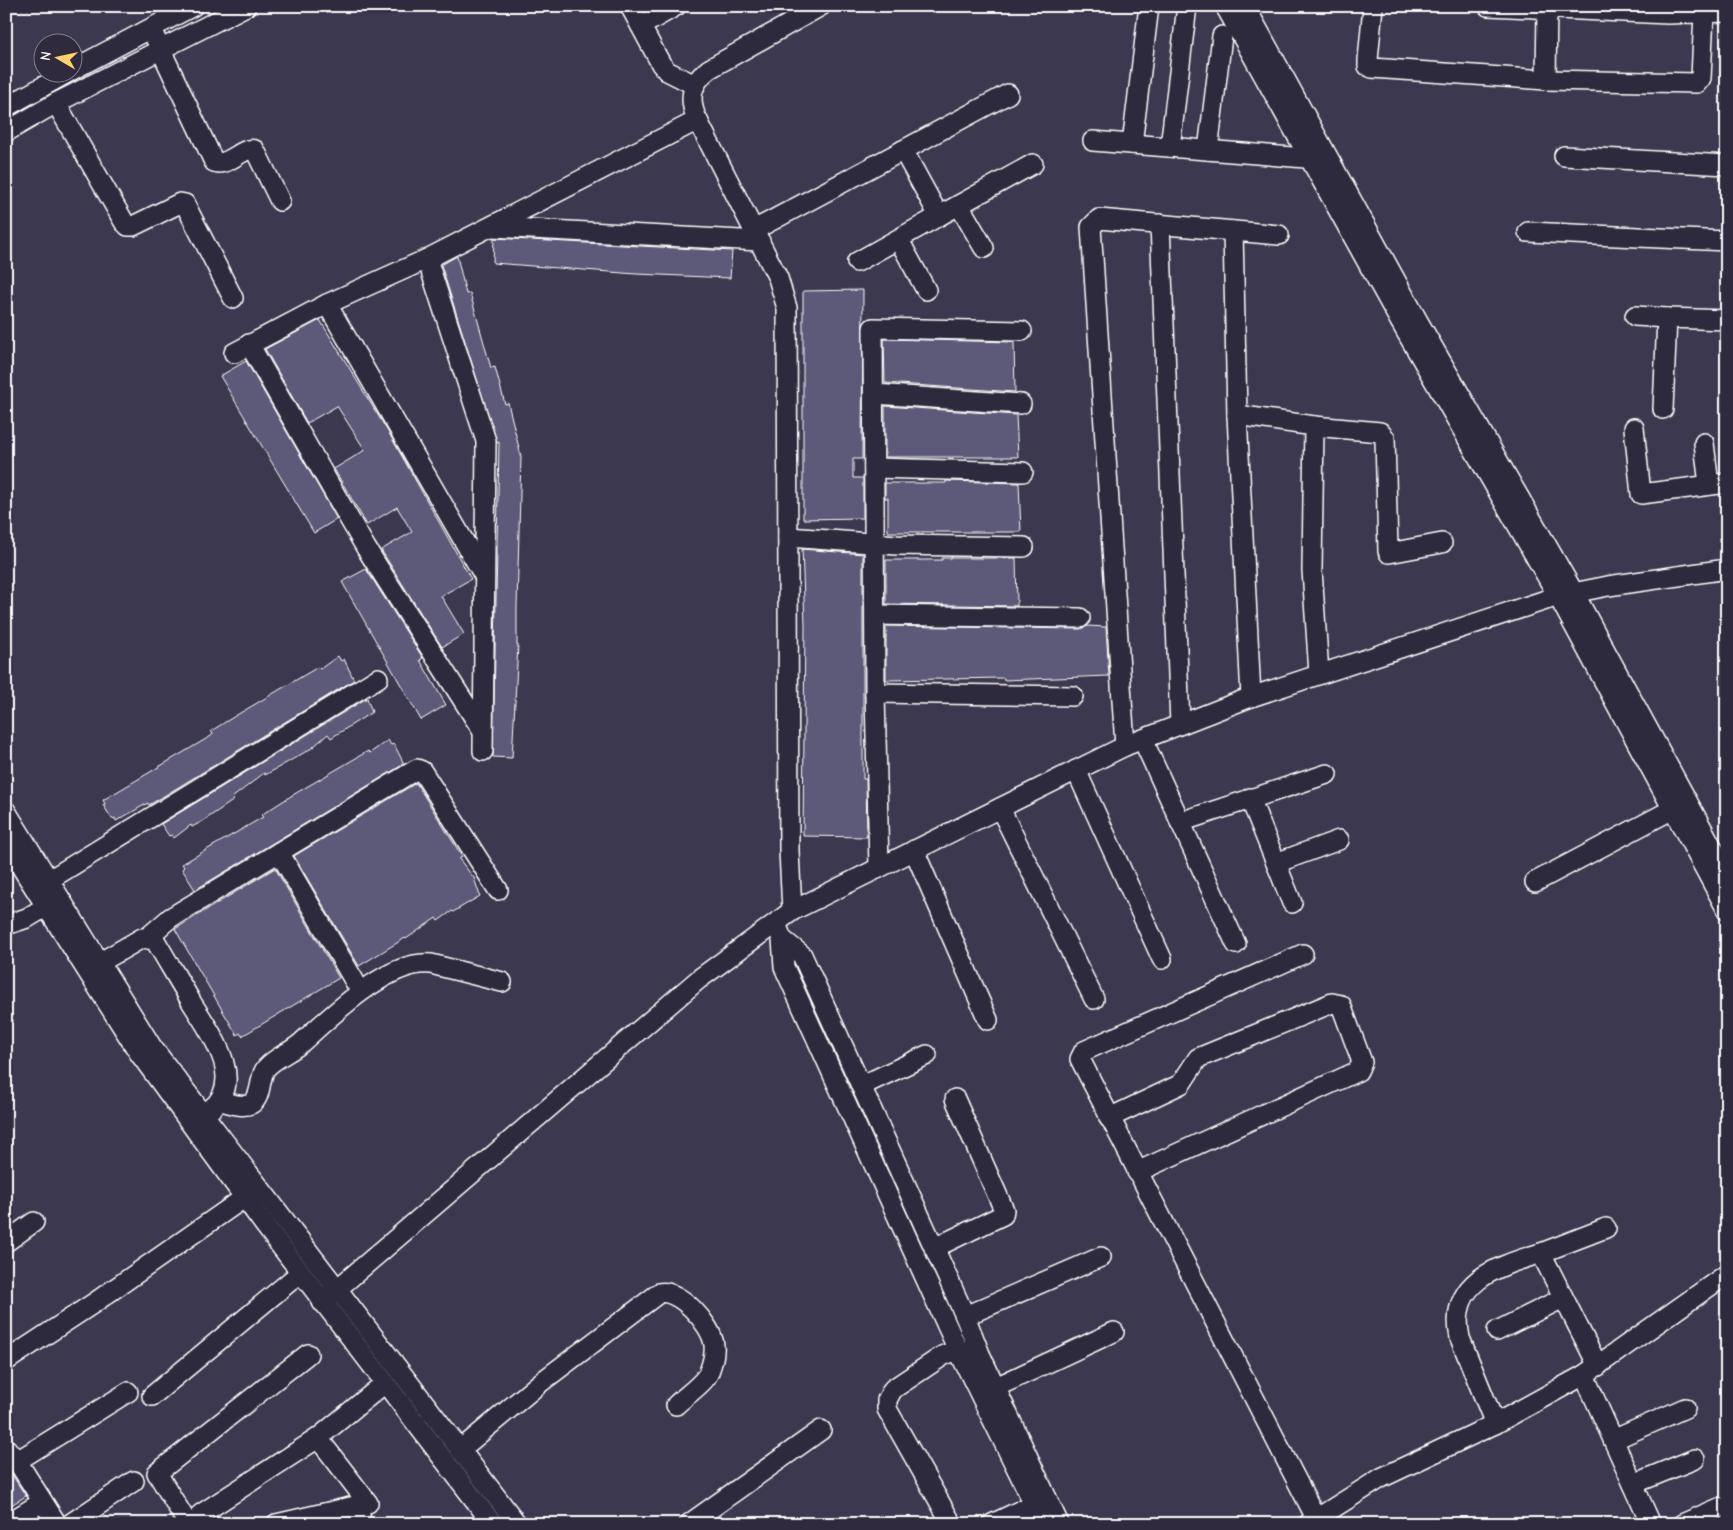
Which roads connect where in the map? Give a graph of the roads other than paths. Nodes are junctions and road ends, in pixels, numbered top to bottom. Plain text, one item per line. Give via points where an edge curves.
1 (193, 6) edge
2 (246, 6) edge
3 (630, 6) edge
4 (676, 6) edge
5 (821, 6) edge
6 (1149, 6) edge
7 (1187, 6) edge
8 (1225, 6) edge
9 (1245, 6) edge
10 (1373, 6) edge
11 (1488, 6) edge
12 (1546, 8) edge
13 (1600, 9) edge
14 (1669, 10) edge
15 (1704, 12) junction
16 (1727, 12) edge
17 (641, 26) junction
18 (151, 29) junction
19 (1222, 36) dead end
20 (161, 50) junction
21 (82, 65) edge
22 (1546, 80) junction
23 (51, 82) edge
24 (694, 85) junction
25 (1008, 94) dead end
26 (56, 103) junction
27 (6, 107) edge
28 (698, 120) junction
29 (6, 132) edge
30 (1093, 140) dead end
31 (1132, 144) junction
32 (1170, 147) junction
33 (903, 150) junction
34 (1208, 150) junction
35 (1564, 156) dead end
36 (1310, 159) junction
37 (1330, 159) junction
38 (1033, 164) dead end
39 (1727, 165) edge
40 (280, 201) dead end
41 (959, 205) junction
42 (939, 216) junction
43 (1160, 224) junction
44 (490, 227) junction
45 (1234, 231) junction
46 (1528, 232) dead end
47 (757, 235) junction
48 (1279, 235) dead end
49 (899, 240) junction
50 (1727, 241) edge
51 (984, 248) dead end
52 (427, 259) junction
53 (858, 262) dead end
54 (926, 290) dead end
55 (233, 298) dead end
56 (327, 304) junction
57 (1635, 316) dead end
58 (1667, 318) junction
59 (1727, 320) edge
60 (1022, 331) dead end
61 (874, 394) junction
62 (1020, 404) dead end
63 (1663, 409) dead end
64 (1237, 415) junction
65 (1314, 426) junction
66 (1634, 428) dead end
67 (1704, 443) dead end
68 (874, 468) junction
69 (1023, 472) dead end
70 (1718, 484) edge
71 (788, 537) junction
72 (874, 543) junction
73 (1442, 543) dead end
74 (1024, 547) dead end
75 (1727, 569) edge
76 (483, 575) junction
77 (1566, 594) junction
78 (875, 615) junction
79 (1080, 618) dead end
80 (1319, 674) junction
81 (378, 678) dead end
82 (875, 693) junction
83 (1073, 696) dead end
84 (1251, 697) junction
85 (1180, 724) junction
86 (482, 730) junction
87 (1134, 742) junction
88 (483, 751) dead end
89 (1076, 770) junction
90 (1327, 774) dead end
91 (1250, 798) junction
92 (1000, 808) junction
93 (1673, 809) junction
94 (6, 811) edge
95 (1180, 822) junction
96 (1339, 840) dead end
97 (6, 843) edge
98 (914, 850) junction
99 (279, 852) junction
100 (1276, 863) junction
101 (879, 868) junction
102 (1727, 874) edge
103 (49, 880) junction
104 (1535, 882) dead end
105 (498, 890) dead end
106 (53, 902) junction
107 (1292, 903) dead end
108 (1727, 910) edge
109 (792, 911) junction
110 (6, 925) edge
111 (779, 931) junction
112 (148, 937) junction
113 (1236, 944) dead end
114 (1303, 954) dead end
115 (1162, 959) dead end
116 (99, 963) junction
117 (354, 982) dead end
118 (502, 982) dead end
119 (1094, 999) dead end
120 (988, 1020) dead end
121 (927, 1055) dead end
122 (861, 1086) junction
123 (955, 1099) dead end
124 (221, 1101) junction
125 (204, 1115) junction
126 (1109, 1118) junction
127 (883, 1134) junction
128 (864, 1143) junction
129 (1137, 1172) junction
130 (244, 1198) junction
131 (34, 1222) dead end
132 (1606, 1228) dead end
133 (6, 1242) edge
134 (934, 1248) junction
135 (1541, 1253) junction
136 (1101, 1257) dead end
137 (300, 1273) junction
138 (1727, 1274) edge
139 (337, 1288) junction
140 (1562, 1298) junction
141 (322, 1302) junction
142 (965, 1316) junction
143 (1496, 1331) dead end
144 (1114, 1332) dead end
145 (958, 1350) junction
146 (308, 1354) dead end
147 (980, 1354) junction
148 (6, 1361) edge
149 (1591, 1370) junction
150 (385, 1383) junction
151 (996, 1387) junction
152 (128, 1392) dead end
153 (152, 1396) dead end
154 (676, 1405) dead end
155 (1685, 1408) dead end
156 (1495, 1424) junction
157 (821, 1430) dead end
158 (318, 1438) junction
159 (1613, 1440) junction
160 (460, 1450) junction
161 (12, 1454) edge
162 (1695, 1459) dead end
163 (134, 1481) dead end
164 (1633, 1484) junction
165 (42, 1502) junction
166 (1034, 1504) junction
167 (1719, 1508) dead end
168 (360, 1514) edge
169 (1314, 1522) edge
170 (7, 1524) edge
171 (57, 1524) edge
172 (70, 1524) edge
173 (188, 1524) edge
174 (204, 1524) edge
175 (276, 1524) edge
176 (493, 1524) edge
177 (517, 1524) edge
178 (689, 1524) edge
179 (952, 1524) edge
180 (992, 1524) edge
181 (1044, 1524) edge
182 (1059, 1524) edge
183 (1651, 1524) edge
184 (1682, 1524) edge

1 - 18 street
2 - 20 street
3 - 17 street
4 - 17 street
5 - 24 street via 709,69
6 - 31 street
7 - 32 street
8 - 36 street
9 - 37 street
10 - 22 street via 1368,60 1368,66 1372,68
11 - 12 street
12 - 13 street
12 - 22 street
13 - 14 street
14 - 15 street
15 - 16 street
15 - 22 street via 1701,78 1697,83
17 - 24 street via 667,71
18 - 20 street
18 - 21 street
19 - 34 street
20 - 26 street
20 - 40 street via 214,162 223,162 250,149 256,150
23 - 27 street
24 - 28 street via 692,107
25 - 33 street
26 - 29 street
26 - 55 street via 124,222 133,226 185,204
28 - 44 street
28 - 47 street
30 - 31 street
31 - 32 street
32 - 34 street
33 - 42 street
33 - 47 street
34 - 36 street
35 - 39 street
36 - 37 street
36 - 77 street via 1401,323
37 - 77 street
38 - 41 street
41 - 42 street
41 - 51 street
42 - 49 street
43 - 45 street
43 - 85 street
43 - 87 street via 1099,219 1092,227
44 - 47 street
44 - 52 street
45 - 48 street
45 - 64 street
46 - 50 street
47 - 71 street via 778,278 787,308
49 - 53 street
49 - 54 street
52 - 56 street
52 - 76 street via 486,441
56 - 76 street
56 - 86 street via 241,349
57 - 58 street
58 - 59 street
58 - 63 street
60 - 61 street via 873,328
61 - 62 street
61 - 68 street
64 - 65 street
64 - 84 street
65 - 73 street via 1380,432 1385,438 1390,553
65 - 80 street via 1312,570
66 - 70 street via 1641,494
67 - 70 street
68 - 69 street
68 - 72 street
71 - 72 street
71 - 109 street
72 - 74 street
72 - 78 street
75 - 77 street
76 - 86 street
77 - 80 street
77 - 93 street
77 - 102 street
78 - 79 street
78 - 82 street
80 - 84 street
81 - 103 street
82 - 83 street
82 - 101 street
84 - 85 street
85 - 87 street
86 - 88 street
87 - 89 street
87 - 95 street
89 - 92 street
89 - 115 street
90 - 91 street
91 - 95 street
91 - 100 street
92 - 98 street
92 - 119 street
93 - 104 street
93 - 108 street
94 - 103 street
95 - 113 street
96 - 100 street
97 - 106 street
98 - 101 street
98 - 120 street
99 - 105 street via 417,769 422,771
99 - 112 street via 170,918
99 - 117 street
100 - 107 street
101 - 109 street
103 - 106 street
106 - 110 street via 27,918
106 - 116 street
106 - 130 street via 139,1053
109 - 111 street
111 - 122 street via 802,954
111 - 128 street via 784,967
111 - 139 street via 699,979
112 - 116 street
112 - 124 street via 155,940 219,1048 226,1081
114 - 126 street via 1084,1051 1080,1059
116 - 125 street via 152,1046
118 - 124 street via 431,964 408,965 363,990 292,1050 268,1065 256,1100 252,1103 238,1105
121 - 122 street
122 - 127 street
123 - 134 street via 1004,1213
124 - 125 street
125 - 139 street
126 - 129 street
126 - 129 street via 1182,1084 1198,1058 1332,1003 1341,1005 1362,1062 1358,1071
127 - 128 street
127 - 134 street
128 - 145 street
129 - 169 street
130 - 137 street
130 - 148 street
131 - 133 street
132 - 135 street
134 - 142 street
135 - 140 street
135 - 156 street via 1501,1267 1473,1282 1459,1309 1460,1338
136 - 142 street
137 - 141 street
137 - 153 street
138 - 149 street
139 - 141 street
139 - 160 street
140 - 143 street
140 - 149 street
141 - 150 street
142 - 147 street
144 - 151 street
145 - 147 street
145 - 166 street
145 - 179 street via 944,1355 893,1389 887,1400 887,1409
146 - 173 street via 157,1473
147 - 151 street
149 - 156 street
149 - 159 street
150 - 158 street
150 - 176 street
151 - 182 street
152 - 161 street
154 - 160 street via 708,1374 714,1345 711,1333 698,1314 675,1294 666,1292 659,1293 540,1383
155 - 159 street
156 - 169 street via 1381,1478
157 - 178 street
158 - 168 street via 368,1503
158 - 174 street via 201,1514 200,1520
159 - 164 street
160 - 177 street
161 - 165 street
162 - 164 street
163 - 172 street
164 - 183 street
165 - 170 street
165 - 171 street
166 - 180 street
166 - 181 street
167 - 184 street
168 - 175 street

